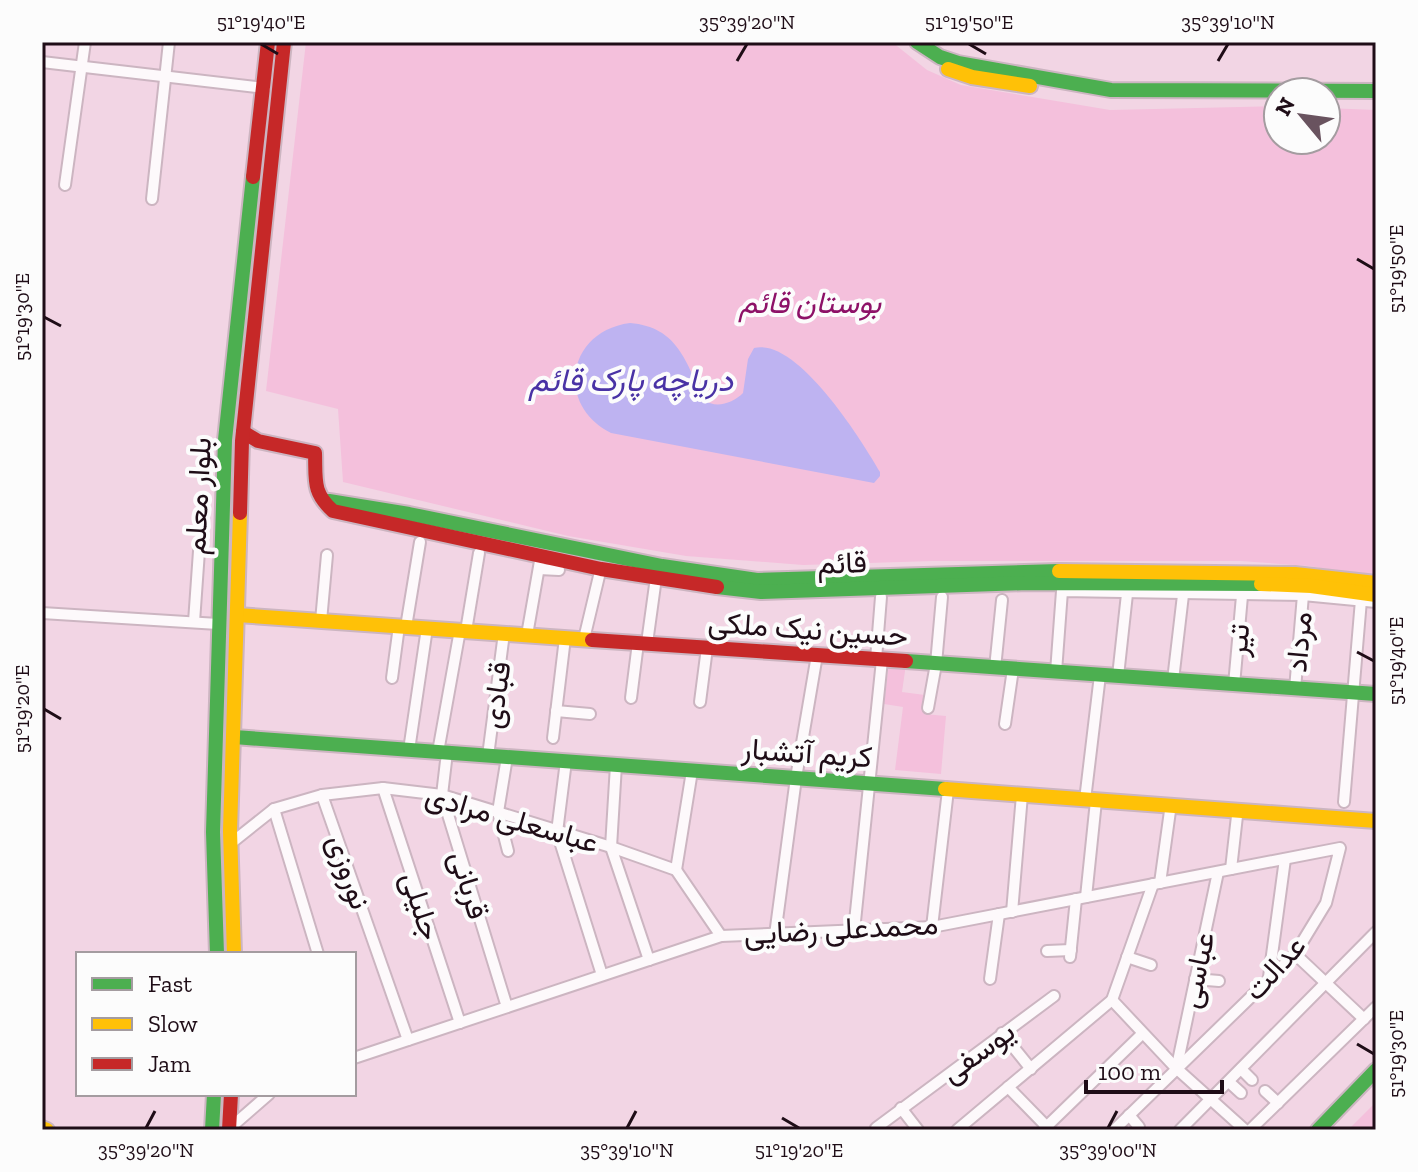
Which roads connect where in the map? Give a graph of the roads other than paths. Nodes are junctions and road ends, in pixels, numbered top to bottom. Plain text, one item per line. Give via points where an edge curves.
1 (85, 42) edge
2 (169, 42) edge
3 (268, 42) edge
4 (284, 42) edge
5 (904, 42) edge
6 (917, 42) edge
7 (42, 62) edge
8 (81, 66) junction
9 (166, 76) junction
10 (265, 88) junction
11 (1376, 91) edge
12 (1262, 98) edge
13 (1342, 99) edge
14 (1376, 99) edge
15 (65, 185) dead end
16 (152, 199) dead end
17 (243, 432) junction
18 (321, 500) junction
19 (420, 542) dead end
20 (199, 551) dead end
21 (479, 553) dead end
22 (327, 555) dead end
23 (559, 570) dead end
24 (599, 576) dead end
25 (1376, 583) edge
26 (655, 585) dead end
27 (1127, 594) junction
28 (1183, 595) junction
29 (1303, 595) junction
30 (1376, 595) edge
31 (1242, 596) junction
32 (881, 597) dead end
33 (942, 597) dead end
34 (1002, 600) dead end
35 (1361, 600) junction
36 (1376, 602) edge
37 (42, 613) edge
38 (237, 615) junction
39 (321, 621) junction
40 (194, 622) junction
41 (218, 624) junction
42 (403, 626) junction
43 (427, 628) junction
44 (463, 630) junction
45 (504, 633) junction
46 (527, 635) junction
47 (565, 638) junction
48 (584, 639) junction
49 (642, 643) junction
50 (707, 648) junction
51 (817, 655) junction
52 (879, 660) junction
53 (936, 664) junction
54 (995, 668) junction
55 (1013, 669) junction
56 (1056, 672) junction
57 (1100, 675) junction
58 (1118, 676) junction
59 (392, 678) dead end
60 (1173, 680) junction
61 (1234, 685) junction
62 (1295, 689) junction
63 (1353, 693) junction
64 (1376, 694) edge
65 (631, 698) dead end
66 (700, 702) dead end
67 (928, 708) dead end
68 (556, 711) junction
69 (590, 714) dead end
70 (1005, 724) dead end
71 (234, 737) junction
72 (553, 738) dead end
73 (409, 750) junction
74 (442, 756) junction
75 (488, 756) junction
76 (507, 757) junction
77 (566, 761) junction
78 (616, 765) junction
79 (692, 771) junction
80 (796, 778) junction
81 (869, 784) junction
82 (383, 788) junction
83 (948, 790) junction
84 (322, 795) junction
85 (442, 795) junction
86 (1022, 795) junction
87 (1090, 800) junction
88 (1344, 802) dead end
89 (274, 809) junction
90 (1170, 811) dead end
91 (498, 812) junction
92 (1237, 816) dead end
93 (1376, 821) edge
94 (557, 832) junction
95 (230, 844) junction
96 (611, 847) junction
97 (1340, 848) joint
98 (508, 851) dead end
99 (1285, 859) junction
100 (1231, 869) junction
101 (676, 870) junction
102 (1218, 872) junction
103 (1156, 884) junction
104 (1081, 898) junction
105 (1012, 912) junction
106 (999, 914) junction
107 (932, 927) junction
108 (854, 931) junction
109 (1376, 932) edge
110 (775, 935) junction
111 (721, 936) junction
112 (1047, 951) dead end
113 (217, 952) edge
114 (234, 952) edge
115 (317, 952) edge
116 (1295, 954) junction
117 (1127, 957) junction
118 (649, 960) junction
119 (1151, 965) dead end
120 (602, 975) junction
121 (990, 979) dead end
122 (1195, 979) junction
123 (1268, 979) junction
124 (1219, 981) dead end
125 (1325, 983) junction
126 (1054, 996) dead end
127 (1112, 1000) junction
128 (507, 1007) junction
129 (1376, 1007) edge
130 (1364, 1019) junction
131 (460, 1023) junction
132 (1002, 1033) junction
133 (1142, 1034) junction
134 (408, 1040) junction
135 (356, 1057) edge
136 (1176, 1068) junction
137 (1031, 1069) junction
138 (1241, 1069) junction
139 (1376, 1070) edge
140 (1252, 1080) dead end
141 (1229, 1082) junction
142 (1376, 1084) edge
143 (1008, 1087) junction
144 (1265, 1091) dead end
145 (1241, 1093) dead end
146 (214, 1096) edge
147 (231, 1096) edge
148 (267, 1096) edge
149 (1211, 1099) junction
150 (1278, 1103) junction
151 (901, 1108) junction
152 (1129, 1115) junction
153 (1139, 1127) dead end
154 (876, 1128) dead end
155 (211, 1129) edge
156 (230, 1129) edge
157 (1047, 1129) edge
158 (918, 1130) edge
159 (957, 1130) edge
160 (1114, 1130) edge
161 (1180, 1130) edge
162 (1248, 1130) edge
163 (1318, 1130) edge
164 (1331, 1130) edge

1 - 8 street
2 - 9 street
3 - 10 main road, بلوار معلم
4 - 17 main road, بلوار معلم
5 - 12 main road via 938,65 972,77 1115,100
6 - 11 main road via 958,63 1111,90
7 - 8 street
8 - 9 street
8 - 15 street
9 - 10 street
9 - 16 street
10 - 41 main road, بلوار معلم via 225,440
13 - 14 main road
17 - 18 main road via 258,441 315,453
17 - 38 main road, بلوار معلم
18 - 25 main road, قائم via 757,580 1153,571 1295,574
18 - 30 main road, قائم via 333,511 421,532 657,579 761,592 1027,583 1240,583
19 - 42 street
20 - 40 street
21 - 44 street, قربانی
22 - 39 street
23 - 46 street via 540,565
24 - 48 street
26 - 49 street
27 - 28 street
27 - 56 street via 1062,591
27 - 58 street
28 - 31 street
28 - 60 street
29 - 31 street
29 - 35 street
29 - 62 street, مرداد
31 - 61 street, تیر
32 - 52 street
33 - 53 street
34 - 54 street
35 - 36 street
35 - 63 street
37 - 40 street
38 - 39 main road, حسین نیک ملکی
38 - 71 main road, بلوار معلم
39 - 42 main road, حسین نیک ملکی
40 - 41 street
41 - 113 main road, بلوار معلم via 213,832
42 - 43 main road, حسین نیک ملکی
42 - 59 street
43 - 44 main road, حسین نیک ملکی
43 - 73 street
44 - 45 main road, حسین نیک ملکی
44 - 74 street, قربانی
45 - 46 main road, حسین نیک ملکی
45 - 75 street, قبادی
46 - 47 main road, حسین نیک ملکی
47 - 48 main road, حسین نیک ملکی
47 - 68 street
48 - 49 main road, حسین نیک ملکی
49 - 50 main road, حسین نیک ملکی
49 - 65 street
50 - 51 main road, حسین نیک ملکی
50 - 66 street
51 - 52 main road, حسین نیک ملکی
51 - 80 street
52 - 53 main road, حسین نیک ملکی
52 - 81 street
53 - 54 main road, حسین نیک ملکی
53 - 67 street
54 - 55 main road, حسین نیک ملکی
55 - 56 main road, حسین نیک ملکی
55 - 70 street
56 - 57 main road, حسین نیک ملکی
57 - 58 main road, حسین نیک ملکی
57 - 87 street
58 - 60 main road, حسین نیک ملکی
60 - 61 main road, حسین نیک ملکی
61 - 62 main road, حسین نیک ملکی
62 - 63 main road, حسین نیک ملکی
63 - 64 main road, حسین نیک ملکی
63 - 88 street
68 - 69 street
68 - 72 street
71 - 73 main road, کریم آتشبار
71 - 95 main road, بلوار معلم
73 - 74 main road, کریم آتشبار
74 - 75 main road, کریم آتشبار
74 - 85 street, قربانی
75 - 76 main road, کریم آتشبار
76 - 77 main road, کریم آتشبار
76 - 91 street
77 - 78 main road, کریم آتشبار
77 - 94 street
78 - 79 main road, کریم آتشبار
78 - 96 street
79 - 80 main road, کریم آتشبار
79 - 101 street
80 - 81 main road, کریم آتشبار
80 - 110 street
81 - 83 main road, کریم آتشبار
81 - 108 street
82 - 84 street, عباسعلی مرادی
82 - 85 street, عباسعلی مرادی
82 - 131 street, جلیلی
83 - 86 main road, کریم آتشبار
83 - 107 street
84 - 89 street, عباسعلی مرادی
84 - 134 street, نوروزی
85 - 91 street, عباسعلی مرادی
85 - 128 street, قربانی
86 - 87 main road, کریم آتشبار
86 - 105 street
87 - 93 main road, کریم آتشبار
87 - 104 street
89 - 95 street, عباسعلی مرادی
89 - 115 street
90 - 103 street
91 - 94 street, عباسعلی مرادی
91 - 98 street
92 - 100 street
94 - 96 street, عباسعلی مرادی
94 - 120 street
95 - 114 main road, بلوار معلم
96 - 101 street, عباسعلی مرادی
96 - 118 street
97 - 99 street, محمدعلی رضایی
97 - 116 street, عدالت via 1326,903
99 - 100 street, محمدعلی رضایی
99 - 123 street
100 - 102 street, محمدعلی رضایی
101 - 111 street
102 - 103 street, محمدعلی رضایی
102 - 122 street, عباسی
103 - 104 street, محمدعلی رضایی
103 - 117 street
104 - 105 street, محمدعلی رضایی
104 - 112 street via 1070,953
105 - 106 street, محمدعلی رضایی
106 - 107 street, محمدعلی رضایی
106 - 121 street
107 - 108 street, محمدعلی رضایی
108 - 110 street, محمدعلی رضایی
109 - 125 street
110 - 111 street, محمدعلی رضایی
111 - 118 street, محمدعلی رضایی
116 - 123 street, عدالت
116 - 125 street
117 - 119 street
117 - 127 street
118 - 120 street, محمدعلی رضایی
120 - 128 street, محمدعلی رضایی
122 - 124 street
122 - 136 street, عباسی
123 - 136 street, عدالت
125 - 130 street
125 - 138 street
126 - 132 street, یوسفی
127 - 133 street
127 - 137 street
128 - 131 street, محمدعلی رضایی
129 - 130 street
130 - 150 street
131 - 134 street, محمدعلی رضایی
132 - 137 street
132 - 151 street, یوسفی
133 - 136 street
133 - 157 street
134 - 135 street, محمدعلی رضایی
136 - 149 street
136 - 152 street, عدالت
137 - 143 street
138 - 140 street
138 - 141 street
139 - 163 main road
141 - 145 street
141 - 149 street
142 - 164 main road
143 - 157 street
143 - 159 street
144 - 150 street
146 - 155 main road
147 - 156 main road
148 - 156 street
149 - 161 street
149 - 162 street
150 - 162 street
151 - 154 street, یوسفی
151 - 158 street
152 - 153 street
152 - 160 street, عدالت

